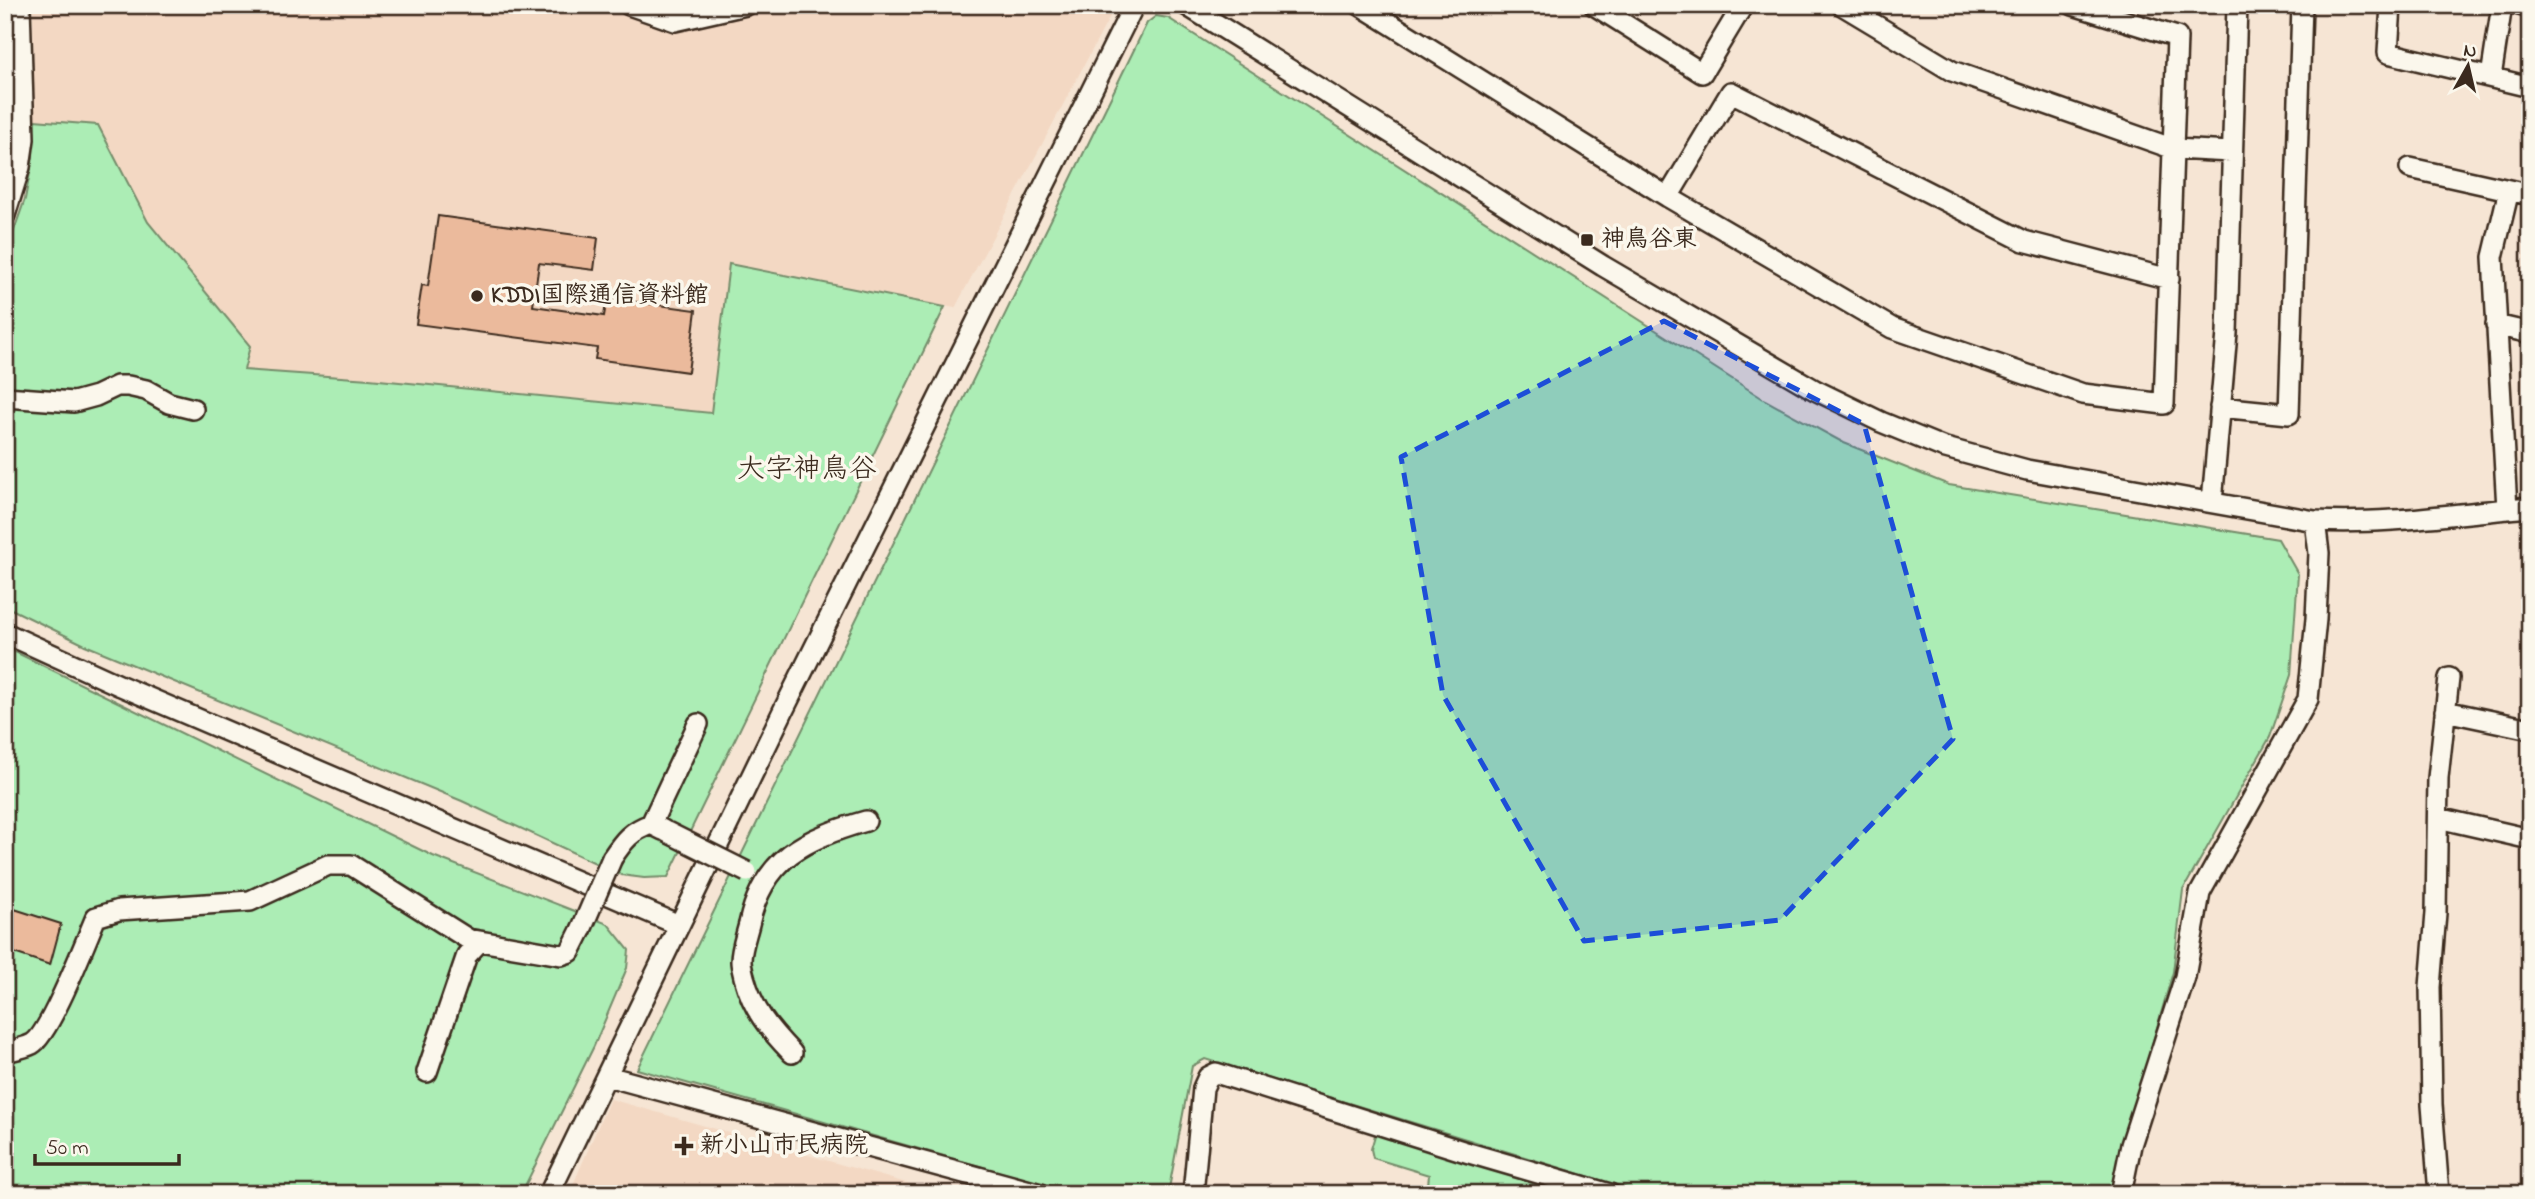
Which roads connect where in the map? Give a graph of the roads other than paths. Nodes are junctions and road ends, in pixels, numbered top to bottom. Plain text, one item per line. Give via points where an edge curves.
1 (20, 5) edge
2 (629, 5) edge
3 (746, 5) edge
4 (1134, 5) edge
5 (1186, 5) edge
6 (1360, 5) edge
7 (1594, 5) edge
8 (1743, 5) edge
9 (1842, 5) edge
10 (2073, 5) edge
11 (2237, 5) edge
12 (2302, 5) edge
13 (2391, 5) edge
14 (2502, 5) edge
15 (2519, 5) edge
16 (2530, 8) edge
17 (2491, 77) junction
18 (2530, 87) edge
19 (2174, 149) junction
20 (2231, 152) junction
21 (2410, 168) dead end
22 (2509, 190) junction
23 (2530, 195) edge
24 (1668, 197) junction
25 (5, 215) edge
26 (2169, 279) junction
27 (2496, 324) junction
28 (2530, 333) edge
29 (5, 397) edge
30 (2220, 407) junction
31 (193, 409) dead end
32 (2212, 502) junction
33 (2530, 507) edge
34 (2507, 509) junction
35 (2315, 521) junction
36 (5, 632) edge
37 (2449, 678) dead end
38 (2445, 711) junction
39 (698, 724) dead end
40 (2530, 729) edge
41 (2438, 818) junction
42 (866, 821) dead end
43 (659, 828) junction
44 (2530, 839) edge
45 (755, 877) junction
46 (679, 925) junction
47 (480, 942) junction
48 (5, 1052) edge
49 (792, 1053) dead end
50 (427, 1072) dead end
51 (607, 1076) junction
52 (550, 1194) edge
53 (1041, 1194) edge
54 (1193, 1194) edge
55 (1610, 1194) edge
56 (2121, 1194) edge
57 (2439, 1194) edge

1 - 25 street via 24,139
2 - 3 street via 676,21
4 - 46 street
5 - 32 street via 1603,266 1815,390 1881,422 1942,447 2027,470
6 - 24 street
7 - 8 street via 1702,73
9 - 19 street via 1952,71
10 - 19 street via 2177,37
11 - 20 street
12 - 30 street via 2289,414
13 - 17 street via 2388,53
14 - 17 street
15 - 16 street
17 - 18 street
19 - 20 street
19 - 26 street
20 - 30 street via 2227,333
21 - 22 street
22 - 23 street
22 - 27 street via 2493,257
24 - 26 street via 1731,92 2024,242
24 - 26 street via 1892,328 2082,394 2164,404
27 - 28 street
27 - 34 street
29 - 31 street via 74,402 128,386
30 - 32 street
32 - 35 street
33 - 34 street
34 - 35 street via 2376,522
35 - 56 street via 2319,553 2308,699 2200,893 2185,977 2131,1145
36 - 46 street
37 - 38 street
38 - 40 street
38 - 41 street
39 - 43 street
41 - 44 street
41 - 57 street via 2430,987
42 - 45 street via 826,832
43 - 45 street, bridge
43 - 47 street, bridge via 637,829 626,837 570,952 561,955
45 - 49 street via 740,962 763,1023
46 - 51 street
47 - 48 street via 468,939 351,865 328,865 250,901 119,910 96,917 43,1032 33,1044
47 - 50 street via 467,955
51 - 52 street
51 - 53 street
54 - 55 street via 1203,1088 1216,1073

